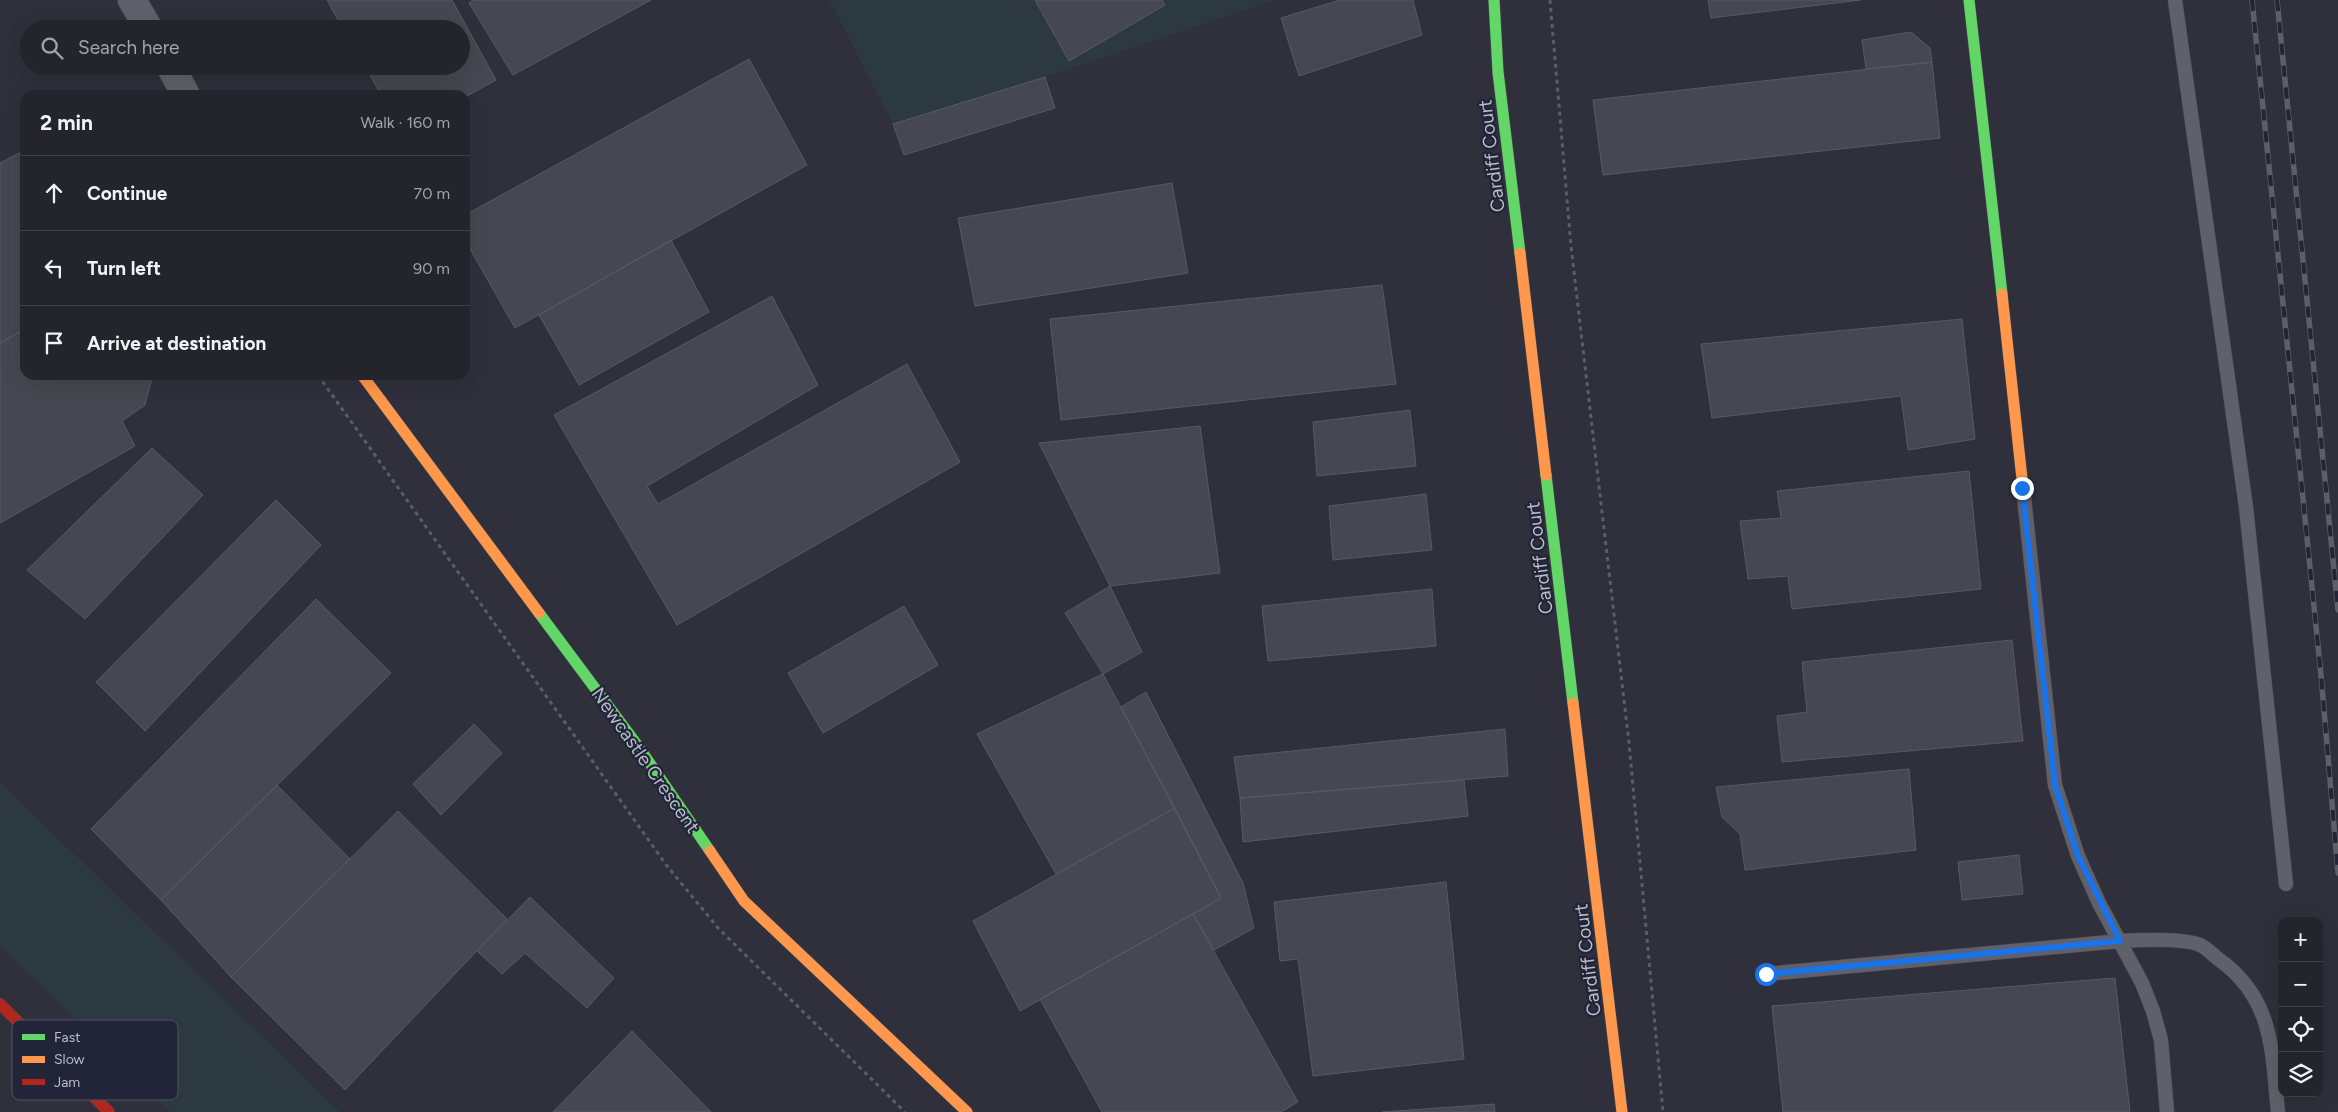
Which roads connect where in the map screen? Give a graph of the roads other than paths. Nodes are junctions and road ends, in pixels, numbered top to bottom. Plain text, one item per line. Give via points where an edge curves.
1 (132, 0) edge
2 (1494, 0) edge
3 (1969, 0) edge
4 (2175, 0) edge
5 (144, 20) edge
6 (175, 75) edge
7 (183, 90) edge
8 (366, 380) edge
9 (2022, 488) joint
10 (2286, 884) dead end
11 (2120, 941) junction
12 (1766, 974) dead end
13 (0, 1004) edge
14 (16, 1020) edge
15 (97, 1100) edge
16 (109, 1112) edge
17 (967, 1112) edge
18 (1622, 1112) edge
19 (2167, 1112) edge
20 (2278, 1112) edge

1 - 5 street
2 - 18 main road, Cardiff Court via 1500,82
3 - 9 main road
4 - 10 lane via 2246,507
6 - 7 street
8 - 17 main road, Newcastle Crescent via 638,746 744,901
9 - 11 lane via 2055,785 2078,856
11 - 12 lane
11 - 19 lane via 2142,983 2161,1040
11 - 20 lane via 2160,940 2199,944 2232,969 2259,1002 2270,1038
13 - 14 main road
15 - 16 main road

